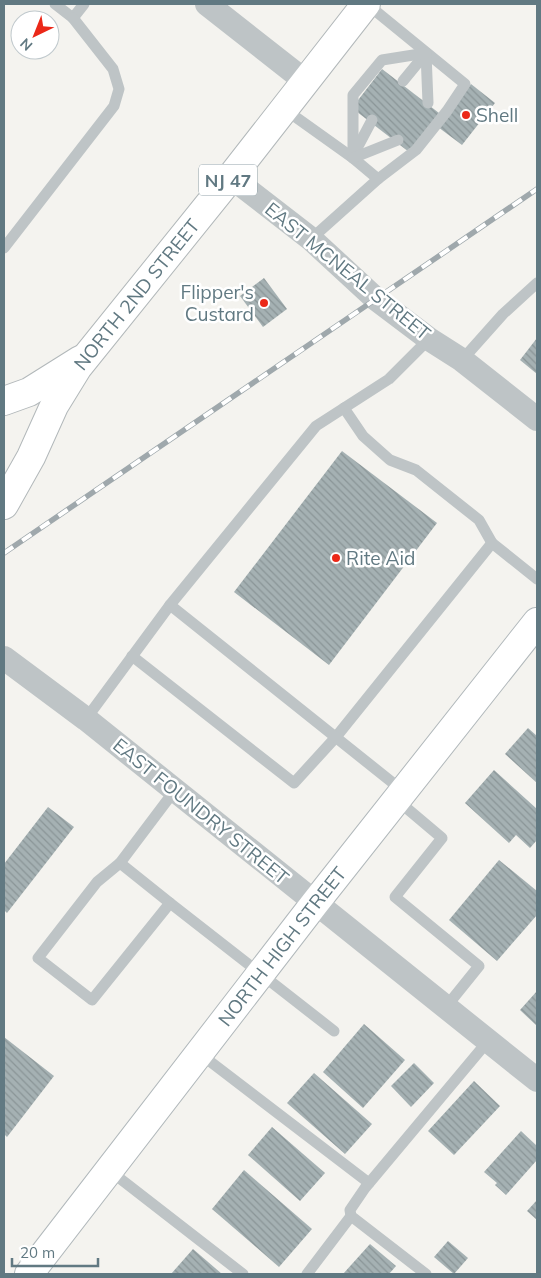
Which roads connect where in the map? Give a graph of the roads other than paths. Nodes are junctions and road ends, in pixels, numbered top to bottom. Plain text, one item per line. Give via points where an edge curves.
1 (55, 4) edge
2 (84, 4) edge
3 (207, 4) edge
4 (366, 4) edge
5 (73, 18) junction
6 (426, 54) junction
7 (305, 81) junction
8 (403, 81) dead end
9 (428, 103) dead end
10 (284, 108) junction
11 (372, 120) dead end
12 (398, 140) dead end
13 (352, 158) junction
14 (231, 177) junction
15 (378, 179) junction
16 (310, 239) junction
17 (4, 248) edge
18 (537, 283) edge
19 (429, 339) junction
20 (88, 355) junction
21 (462, 360) junction
22 (4, 401) edge
23 (344, 408) junction
24 (537, 419) edge
25 (4, 505) edge
26 (492, 543) junction
27 (537, 579) edge
28 (170, 605) junction
29 (537, 622) edge
30 (132, 656) junction
31 (4, 658) edge
32 (86, 719) junction
33 (336, 737) junction
34 (175, 790) junction
35 (400, 796) junction
36 (120, 863) junction
37 (170, 903) junction
38 (315, 903) junction
39 (261, 973) junction
40 (446, 1007) junction
41 (334, 1031) dead end
42 (488, 1040) junction
43 (199, 1053) junction
44 (536, 1076) edge
45 (109, 1170) junction
46 (368, 1183) junction
47 (350, 1216) junction
48 (30, 1274) edge
49 (243, 1274) edge
50 (307, 1274) edge
51 (426, 1274) edge

1 - 5 lane
2 - 5 lane
3 - 7 street
4 - 6 lane
4 - 7 street, NORTH 2ND STREET / NJ 47
5 - 17 lane via 113,69 119,89 114,106
6 - 8 lane
6 - 9 lane
6 - 13 lane via 382,60 353,95
6 - 15 lane via 465,84 416,150
7 - 10 street, NORTH 2ND STREET / NJ 47
10 - 13 lane
10 - 14 street, NORTH 2ND STREET / NJ 47
11 - 13 lane
12 - 13 lane
13 - 15 lane
14 - 16 street, EAST MCNEAL STREET
14 - 20 street, NORTH 2ND STREET / NJ 47
15 - 16 lane
16 - 19 street, EAST MCNEAL STREET via 376,299
18 - 21 lane via 503,314
19 - 21 street, EAST MCNEAL STREET
19 - 23 lane via 389,379
20 - 22 street via 28,392
20 - 25 street, NORTH 2ND STREET / NJ 47 via 54,406
21 - 24 street, EAST MCNEAL STREET
23 - 26 lane via 363,436 390,460 416,470 479,520
23 - 28 lane via 316,426
26 - 27 lane
26 - 33 lane
28 - 30 lane
28 - 33 lane
29 - 35 street, NORTH HIGH STREET
30 - 32 lane
30 - 33 lane via 294,783
31 - 32 street, EAST FOUNDRY STREET
32 - 34 street, EAST FOUNDRY STREET
33 - 35 lane
34 - 36 lane
34 - 38 street, EAST FOUNDRY STREET
35 - 38 street, NORTH HIGH STREET
35 - 40 lane via 442,838 396,897 479,966
36 - 37 lane
36 - 37 lane via 97,882 38,958 92,1000
37 - 39 lane
38 - 39 street, NORTH HIGH STREET
38 - 40 street, EAST FOUNDRY STREET
39 - 41 lane
39 - 43 street, NORTH HIGH STREET
40 - 42 street, EAST FOUNDRY STREET
42 - 44 street, EAST FOUNDRY STREET
42 - 46 lane
43 - 45 street, NORTH HIGH STREET
43 - 46 lane
45 - 48 street, NORTH HIGH STREET
45 - 49 lane
46 - 47 lane via 350,1210
47 - 50 lane
47 - 51 lane

